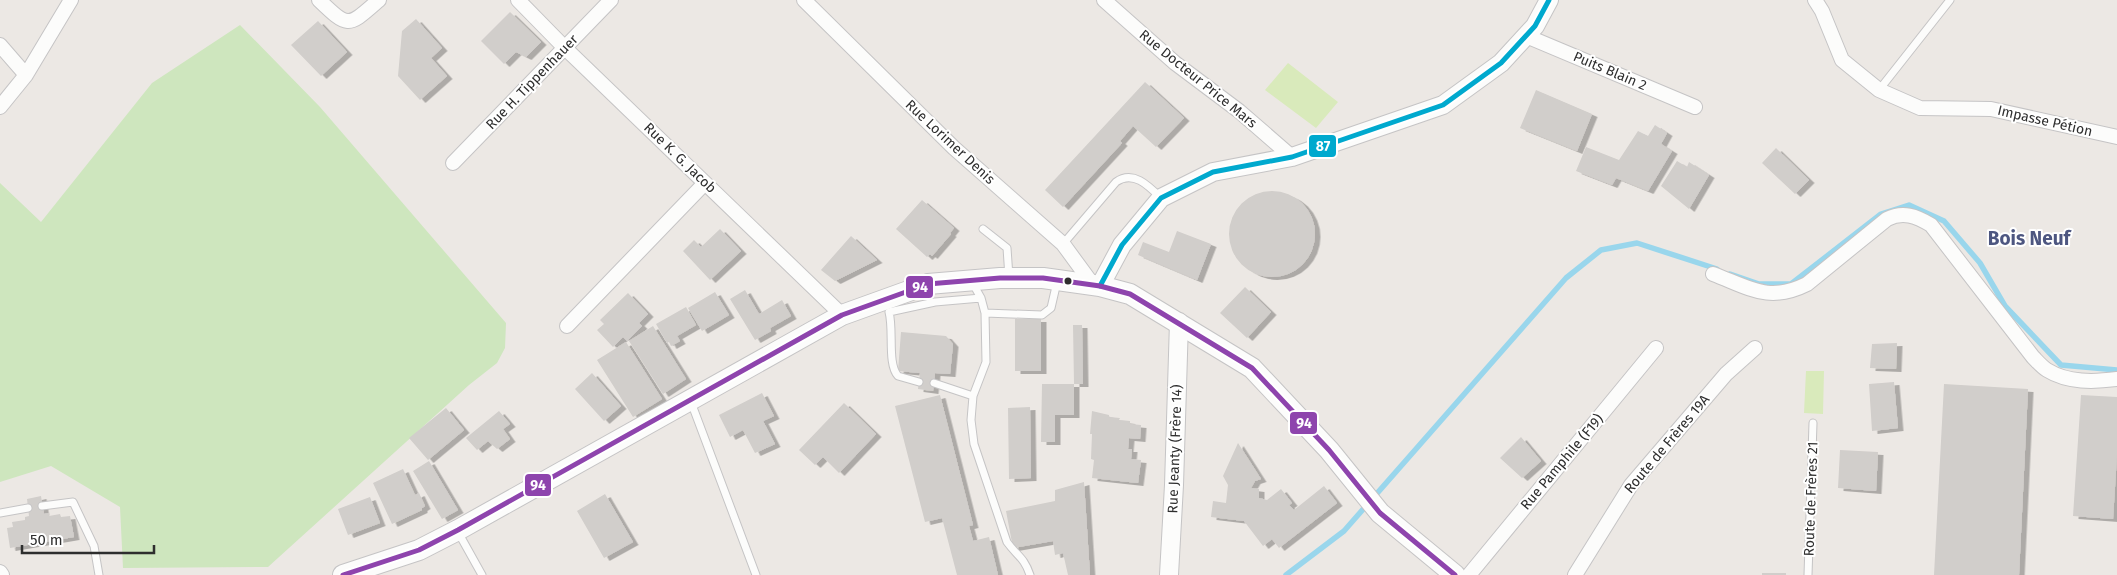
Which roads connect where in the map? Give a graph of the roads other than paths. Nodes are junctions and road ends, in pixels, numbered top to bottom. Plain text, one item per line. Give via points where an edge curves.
1 (71, 0) edge
2 (319, 0) edge
3 (378, 0) edge
4 (518, 0) edge
5 (611, 0) edge
6 (804, 0) edge
7 (1104, 0) edge
8 (1549, 0) edge
9 (1815, 0) edge
10 (1950, 0) edge
11 (1526, 36) junction
12 (0, 45) edge
13 (565, 48) junction
14 (26, 75) junction
15 (1879, 90) junction
16 (0, 107) edge
17 (1695, 107) dead end
18 (2117, 137) edge
19 (1292, 157) junction
20 (453, 163) dead end
21 (705, 183) junction
22 (1161, 198) junction
23 (984, 229) dead end
24 (1063, 244) junction
25 (1713, 274) dead end
26 (1009, 278) junction
27 (971, 279) junction
28 (1057, 280) junction
29 (1097, 286) junction
30 (980, 298) junction
31 (886, 305) junction
32 (985, 313) junction
33 (842, 315) junction
34 (1179, 322) junction
35 (567, 326) dead end
36 (1656, 348) dead end
37 (1755, 348) dead end
38 (2117, 379) edge
39 (919, 382) dead end
40 (934, 383) dead end
41 (973, 396) junction
42 (690, 400) junction
43 (1813, 423) dead end
44 (42, 506) dead end
45 (28, 508) dead end
46 (0, 513) edge
47 (458, 530) junction
48 (99, 575) edge
49 (343, 575) edge
50 (482, 575) edge
51 (756, 575) edge
52 (1030, 575) edge
53 (1169, 575) edge
54 (1455, 575) edge
55 (1469, 575) edge
56 (1575, 575) edge
57 (1808, 575) edge

1 - 14 street
2 - 3 street via 340,20 348,22 356,20
4 - 13 street, Rue K. G. Jacob
5 - 13 street, Rue H. Tippenhauer
6 - 24 street, Rue Lorimer Denis via 954,148
7 - 19 street, Rue Docteur Price Mars via 1175,63 1239,111
8 - 11 street
9 - 15 street, Impasse Pétion via 1842,60
10 - 15 lane
11 - 17 street, Puits Blain 2
11 - 19 street via 1501,63 1443,105
12 - 14 street
13 - 20 street, Rue H. Tippenhauer
13 - 21 street, Rue K. G. Jacob
14 - 16 street
15 - 18 street, Impasse Pétion via 1920,108 1991,108
19 - 22 street via 1213,172
21 - 33 street, Rue K. G. Jacob
21 - 35 street
22 - 24 lane via 1149,186 1132,177 1123,177
22 - 29 street via 1122,245
23 - 26 lane via 1006,248
24 - 29 street, Rue Lorimer Denis
25 - 38 street via 1764,293 1792,292 1807,284 1887,219 1896,214 1906,214 1931,225 2047,370 2067,379 2096,382
26 - 27 main road
26 - 28 main road
27 - 30 lane
27 - 31 main road via 928,284
28 - 29 main road
28 - 32 lane via 1050,308 1042,315
29 - 34 main road via 1130,294
30 - 31 lane
30 - 32 lane
31 - 33 main road
31 - 39 lane via 892,322 892,368 898,376
32 - 41 lane via 986,362
33 - 42 main road
34 - 53 street, Rue Jeanty (Frère 14)
34 - 54 main road via 1252,368 1329,450 1380,513
36 - 55 street, Rue Pamphile (F19)
37 - 56 street, Route de Frères 19A via 1726,374 1631,485
40 - 41 lane
41 - 52 lane via 974,444 1007,542 1025,561
42 - 47 main road
42 - 51 lane
43 - 57 lane, Route de Frères 21
44 - 48 lane via 73,502 94,546
45 - 46 lane
47 - 49 main road via 420,550
47 - 50 lane

